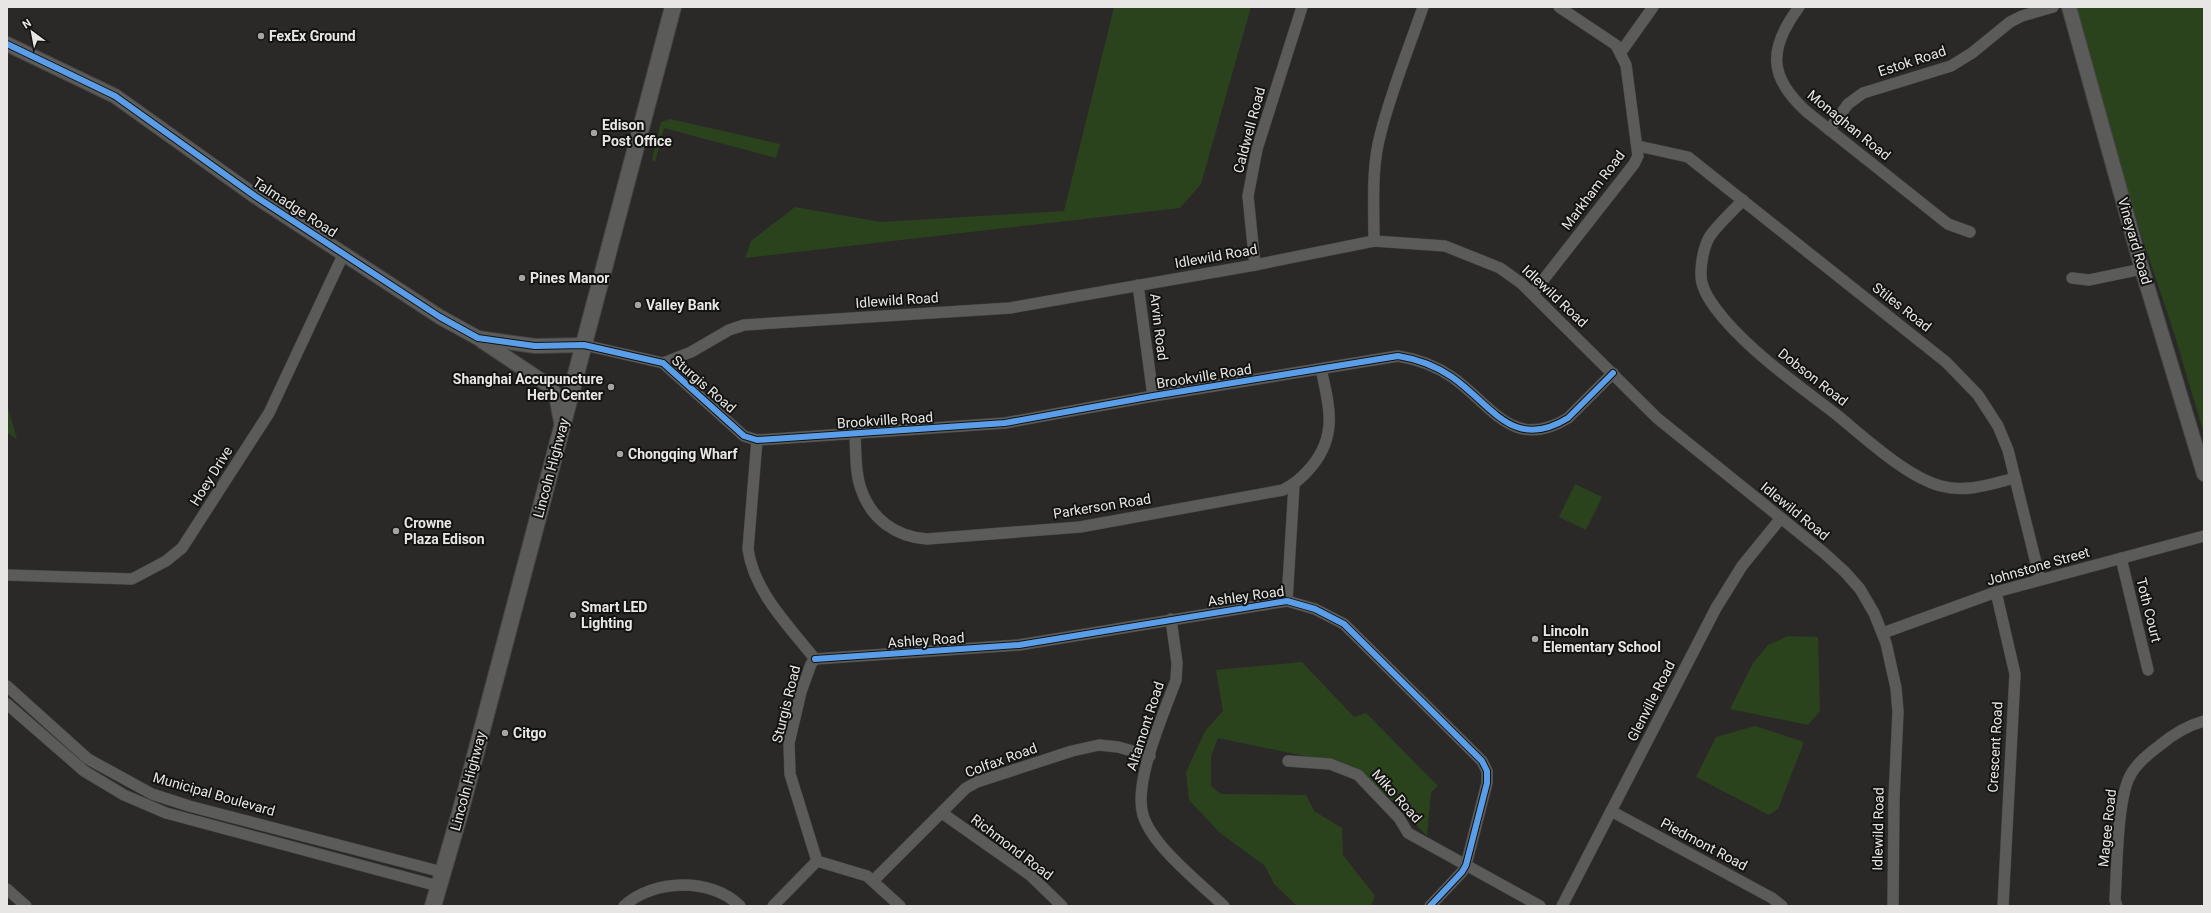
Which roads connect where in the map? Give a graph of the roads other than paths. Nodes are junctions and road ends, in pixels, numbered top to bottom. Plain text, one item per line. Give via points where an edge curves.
1 (673, 7) edge
2 (1302, 7) edge
3 (1424, 7) edge
4 (1559, 7) edge
5 (1654, 7) edge
6 (1799, 7) edge
7 (2053, 7) edge
8 (2068, 7) edge
9 (7, 44) edge
10 (1621, 52) junction
11 (1829, 130) junction
12 (1638, 146) junction
13 (1743, 200) junction
14 (1970, 232) dead end
15 (1374, 241) junction
16 (344, 254) junction
17 (1255, 265) junction
18 (2142, 269) junction
19 (2072, 278) dead end
20 (1138, 286) junction
21 (1533, 293) junction
22 (478, 338) junction
23 (584, 345) junction
24 (663, 363) junction
25 (1321, 369) junction
26 (1613, 373) junction
27 (1153, 396) junction
28 (562, 430) junction
29 (855, 435) junction
30 (756, 440) junction
31 (2204, 474) edge
32 (2015, 478) junction
33 (1294, 485) junction
34 (1781, 518) junction
35 (2204, 536) edge
36 (2121, 558) junction
37 (7, 575) edge
38 (2040, 579) junction
39 (1996, 592) junction
40 (1288, 601) junction
41 (1171, 619) junction
42 (1883, 633) junction
43 (816, 659) junction
44 (2148, 670) dead end
45 (7, 686) edge
46 (7, 704) edge
47 (2204, 721) edge
48 (1150, 756) junction
49 (1288, 761) dead end
50 (1611, 811) junction
51 (942, 813) junction
52 (817, 861) junction
53 (1466, 865) junction
54 (440, 879) junction
55 (873, 881) junction
56 (7, 889) edge
57 (26, 906) edge
58 (433, 906) edge
59 (624, 906) edge
60 (740, 906) edge
61 (773, 906) edge
62 (900, 906) edge
63 (1062, 906) edge
64 (1224, 906) edge
65 (1430, 906) edge
66 (1540, 906) edge
67 (1562, 906) edge
68 (1782, 906) edge
69 (1893, 906) edge
70 (2003, 906) edge
71 (2117, 906) edge

1 - 23 main road, Lincoln Highway
2 - 17 street, Caldwell Road via 1257,148 1248,196
3 - 15 street via 1381,132 1375,162
4 - 10 street, Markham Road via 1616,44
5 - 10 street
6 - 11 street, Monaghan Road via 1786,24 1781,36 1777,50 1777,70 1787,91 1798,104
7 - 11 street, Estok Road via 2010,22 1972,53 1951,66 1863,93 1848,104
8 - 18 street, Vineyard Road
9 - 16 street, Talmadge Road via 115,96 255,196
10 - 12 street, Markham Road via 1626,65
11 - 14 street, Monaghan Road via 1948,224
12 - 13 street, Stiles Road via 1688,157
12 - 21 street, Markham Road via 1638,156 1634,164
13 - 32 street, Stiles Road via 1946,362 1966,381 1988,408 1998,426 2008,450
13 - 32 street, Dobson Road via 1710,237 1702,266 1702,282 1710,300 1736,331 1758,353 1923,481 1959,489 1976,488
15 - 17 street, Idlewild Road
15 - 21 street, Idlewild Road via 1445,246 1500,268
16 - 22 street, Talmadge Road
16 - 37 street, Hoey Drive via 269,413 182,548 156,567 132,579
17 - 20 street, Idlewild Road
18 - 19 street via 2089,280
18 - 31 street, Vineyard Road
20 - 24 street, Idlewild Road via 1010,308 744,325
20 - 27 street, Arvin Road
21 - 26 street, Idlewild Road
22 - 23 street, Talmadge Road via 535,346
22 - 28 street via 548,385 556,394
23 - 24 street, Sturgis Road
23 - 28 main road, Lincoln Highway
24 - 30 street, Sturgis Road via 744,436
25 - 26 street, Brookville Road via 1387,358 1409,358 1436,368 1451,377 1506,423 1518,429 1533,430 1568,418
25 - 27 street, Brookville Road
25 - 33 street, Parkerson Road via 1330,412 1330,432 1321,455
26 - 34 street, Idlewild Road via 1657,418
27 - 29 street, Brookville Road via 1005,423
28 - 54 main road, Lincoln Highway
29 - 30 street, Brookville Road
29 - 33 street, Parkerson Road via 860,488 868,504 879,519 891,528 916,539 1080,528 1283,490
30 - 43 street, Sturgis Road via 749,560 769,601
32 - 38 street, Stiles Road
33 - 40 street
34 - 42 street, Idlewild Road via 1845,572 1860,589
34 - 50 street, Glenville Road via 1742,566 1716,608
35 - 36 street, Johnstone Street
36 - 38 street, Johnstone Street
36 - 44 street, Toth Court
38 - 39 street, Johnstone Street
39 - 42 street, Johnstone Street
39 - 70 street, Crescent Road via 2015,674
40 - 41 street, Ashley Road
40 - 53 street, Ashley Road via 1315,609 1344,624 1482,761 1487,771 1487,783
41 - 43 street, Ashley Road via 1020,645
41 - 48 street, Altamont Road via 1177,663 1176,680
42 - 69 street, Idlewild Road via 1896,688 1898,712 1893,814
43 - 52 street, Sturgis Road via 810,664 789,743 790,774
45 - 54 street, Municipal Boulevard via 88,759 152,794
46 - 54 street, Municipal Boulevard via 84,771 124,795 166,813
47 - 71 street, Magee Road via 2173,734 2139,764 2130,777 2123,796 2115,900
48 - 51 street, Colfax Road via 1099,745 1072,751 977,782 966,788
48 - 64 street, Altamont Road via 1143,780 1143,815 1164,848
49 - 53 street, Miko Road via 1330,764 1358,775 1399,818 1408,833
50 - 67 street, Glenville Road
50 - 68 street, Piedmont Road via 1772,898
51 - 55 street, Colfax Road
51 - 63 street, Richmond Road via 1030,875
52 - 55 street via 867,876
52 - 61 street
53 - 65 street, Ashley Road
53 - 66 street, Miko Road
54 - 58 main road, Lincoln Highway
55 - 62 street
56 - 57 street
59 - 60 street via 632,898 657,888 691,885 721,893

